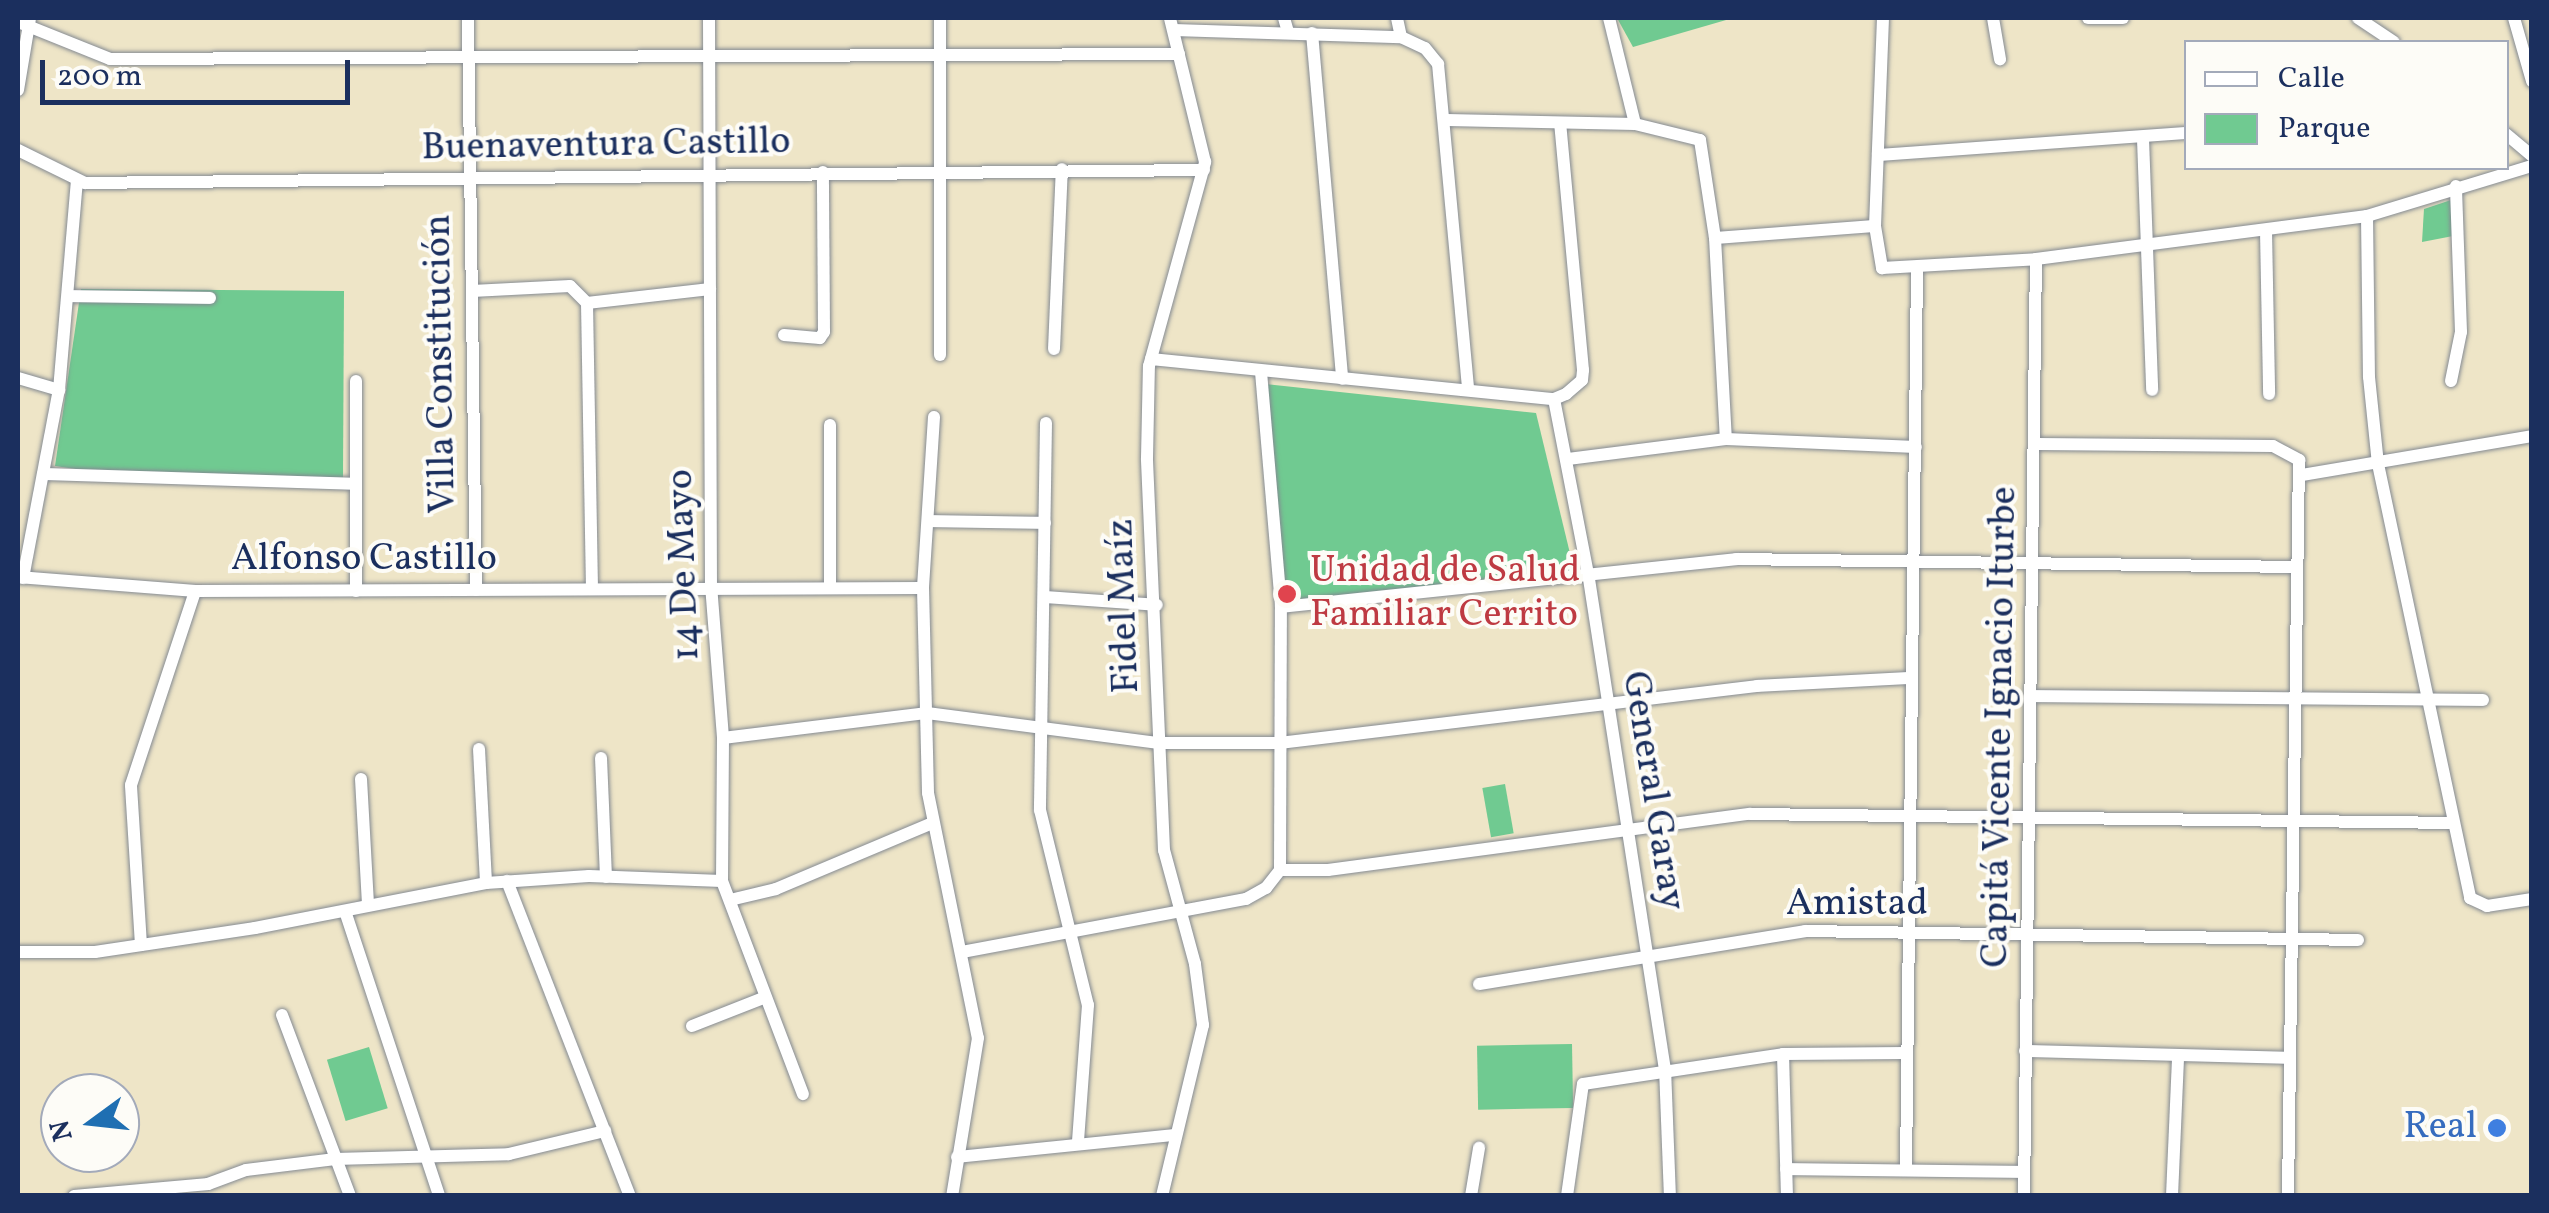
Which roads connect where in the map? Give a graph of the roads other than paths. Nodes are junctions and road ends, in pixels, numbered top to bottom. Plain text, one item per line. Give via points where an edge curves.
1 (468, 18) edge
2 (708, 18) edge
3 (940, 18) edge
4 (1284, 18) edge
5 (1397, 18) edge
6 (1609, 18) edge
7 (1883, 18) edge
8 (1992, 18) edge
9 (2088, 18) edge
10 (2123, 18) edge
11 (2358, 18) edge
12 (2514, 18) edge
13 (26, 23) edge
14 (1172, 24) edge
15 (1288, 32) junction
16 (1312, 33) junction
17 (1401, 37) junction
18 (2391, 40) edge
19 (1179, 54) junction
20 (941, 56) junction
21 (2000, 59) dead end
22 (709, 60) junction
23 (468, 62) junction
24 (2532, 82) edge
25 (18, 90) edge
26 (1447, 120) junction
27 (1560, 124) junction
28 (1636, 124) junction
29 (2184, 132) edge
30 (2509, 137) edge
31 (2143, 139) junction
32 (18, 150) edge
33 (1878, 154) junction
34 (2532, 156) edge
35 (2532, 166) edge
36 (943, 169) junction
37 (1062, 169) junction
38 (1204, 170) junction
39 (823, 172) junction
40 (711, 176) junction
41 (469, 179) junction
42 (77, 181) junction
43 (2456, 186) junction
44 (2367, 216) junction
45 (1875, 226) junction
46 (2266, 231) junction
47 (1715, 238) junction
48 (2152, 246) junction
49 (2036, 259) junction
50 (1917, 268) junction
51 (472, 290) junction
52 (710, 290) junction
53 (68, 296) junction
54 (210, 298) dead end
55 (587, 303) junction
56 (784, 335) dead end
57 (1054, 349) dead end
58 (940, 354) dead end
59 (1151, 358) junction
60 (1260, 372) junction
61 (18, 378) edge
62 (1342, 379) junction
63 (356, 381) dead end
64 (2451, 381) dead end
65 (59, 390) junction
66 (1468, 390) junction
67 (2152, 390) dead end
68 (2269, 394) dead end
69 (1554, 398) junction
70 (934, 417) dead end
71 (1046, 424) dead end
72 (830, 426) dead end
73 (2532, 436) edge
74 (1726, 439) junction
75 (2037, 444) junction
76 (1916, 446) junction
77 (1568, 459) junction
78 (2378, 464) junction
79 (42, 474) junction
80 (2302, 475) junction
81 (355, 484) junction
82 (930, 521) junction
83 (1045, 523) junction
84 (1915, 558) junction
85 (2035, 563) junction
86 (2296, 567) junction
87 (20, 577) edge
88 (1589, 579) junction
89 (711, 585) junction
90 (592, 588) junction
91 (830, 588) junction
92 (923, 588) junction
93 (476, 590) junction
94 (195, 591) junction
95 (356, 591) junction
96 (1044, 596) junction
97 (1157, 605) junction
98 (1281, 607) junction
99 (1912, 678) junction
100 (2031, 696) junction
101 (2483, 700) dead end
102 (2298, 701) junction
103 (1606, 702) junction
104 (2425, 702) junction
105 (927, 713) junction
106 (1042, 729) junction
107 (723, 738) junction
108 (1279, 743) junction
109 (1159, 744) junction
110 (479, 749) dead end
111 (601, 758) dead end
112 (362, 779) dead end
113 (1912, 814) junction
114 (2030, 817) junction
115 (2296, 821) junction
116 (932, 822) junction
117 (2452, 822) junction
118 (1626, 832) junction
119 (1280, 870) junction
120 (606, 877) junction
121 (506, 882) junction
122 (722, 882) junction
123 (486, 883) junction
124 (2532, 898) edge
125 (730, 900) junction
126 (368, 904) junction
127 (1182, 909) junction
128 (346, 910) junction
129 (1072, 932) junction
130 (2027, 934) junction
131 (1910, 936) junction
132 (2292, 938) junction
133 (2358, 940) dead end
134 (141, 945) junction
135 (18, 952) edge
136 (962, 952) junction
137 (1647, 952) junction
138 (1479, 984) dead end
139 (766, 997) junction
140 (282, 1015) dead end
141 (692, 1026) dead end
142 (2025, 1051) junction
143 (1906, 1053) junction
144 (1783, 1054) junction
145 (2178, 1056) junction
146 (2290, 1058) junction
147 (1665, 1068) junction
148 (803, 1094) dead end
149 (606, 1130) junction
150 (1174, 1135) junction
151 (1078, 1141) junction
152 (1479, 1148) dead end
153 (958, 1157) junction
154 (424, 1158) junction
155 (335, 1159) junction
156 (1786, 1169) junction
157 (1906, 1170) junction
158 (2024, 1172) junction
159 (74, 1196) edge
160 (350, 1196) edge
161 (439, 1196) edge
162 (630, 1196) edge
163 (952, 1196) edge
164 (1162, 1196) edge
165 (1471, 1196) edge
166 (1566, 1196) edge
167 (1670, 1196) edge
168 (1787, 1196) edge
169 (2024, 1196) edge
170 (2172, 1196) edge
171 (2288, 1196) edge

1 - 23 street, Villa Constitución
2 - 22 street, 14 De Mayo
3 - 20 street
4 - 15 street
5 - 17 street
6 - 28 street
7 - 33 street
8 - 21 street
9 - 10 street
11 - 18 street
12 - 24 street
13 - 23 street via 110,59
13 - 25 street
14 - 15 street
14 - 19 street, Fidel Maíz
15 - 16 street
16 - 17 street
16 - 62 street
17 - 26 street via 1433,55
19 - 20 street
19 - 38 street, Fidel Maíz
20 - 22 street
20 - 36 street
22 - 23 street
22 - 40 street, 14 De Mayo
23 - 41 street, Villa Constitución
26 - 27 street
26 - 66 street
27 - 28 street
27 - 69 street via 1583,370 1576,388
28 - 47 street via 1700,140
29 - 31 street
30 - 34 street
31 - 33 street
31 - 48 street
32 - 42 street, Buenaventura Castillo
33 - 45 street
35 - 43 street
36 - 37 street, Buenaventura Castillo
36 - 39 street, Buenaventura Castillo
36 - 58 street
37 - 38 street, Buenaventura Castillo
37 - 57 street
38 - 59 street, Fidel Maíz
39 - 40 street, Buenaventura Castillo
39 - 56 street via 824,332 820,338
40 - 41 street, Buenaventura Castillo
40 - 52 street, 14 De Mayo
41 - 42 street, Buenaventura Castillo
41 - 51 street, Villa Constitución
42 - 53 street
43 - 44 street
43 - 64 street via 2461,332
44 - 46 street
44 - 78 street via 2369,377
45 - 47 street
45 - 50 street via 1879,264
46 - 48 street
46 - 68 street
47 - 74 street
48 - 49 street
48 - 67 street
49 - 50 street
49 - 75 street, Capitá Vicente Ignacio Iturbe
50 - 76 street
51 - 55 street via 570,286
51 - 93 street, Villa Constitución
52 - 55 street
52 - 89 street, 14 De Mayo
53 - 54 street
53 - 65 street
55 - 90 street
59 - 60 street
59 - 97 street, Fidel Maíz via 1146,440
60 - 62 street
60 - 98 street
61 - 65 street
62 - 66 street
63 - 81 street
65 - 79 street
66 - 69 street
69 - 77 street, General Garay
70 - 82 street
71 - 83 street
72 - 91 street
73 - 78 street
74 - 76 street
74 - 77 street
75 - 80 street via 2273,446 2299,460
75 - 85 street, Capitá Vicente Ignacio Iturbe
76 - 84 street
77 - 88 street, General Garay
78 - 80 street
78 - 104 street
79 - 81 street
79 - 87 street
80 - 86 street
81 - 95 street
82 - 83 street
82 - 92 street
83 - 96 street
84 - 85 street
84 - 88 street via 1736,559
84 - 99 street
85 - 86 street
85 - 100 street, Capitá Vicente Ignacio Iturbe
86 - 102 street
87 - 94 street, Alfonso Castillo
88 - 98 street
88 - 103 street, General Garay
89 - 90 street, Alfonso Castillo
89 - 91 street, Alfonso Castillo
89 - 107 street, 14 De Mayo
90 - 93 street, Alfonso Castillo
91 - 92 street, Alfonso Castillo
92 - 105 street
93 - 95 street, Alfonso Castillo
94 - 95 street, Alfonso Castillo
94 - 134 street via 131,785
96 - 97 street
96 - 106 street
97 - 109 street, Fidel Maíz
98 - 108 street
99 - 103 street
99 - 113 street
100 - 102 street
100 - 114 street, Capitá Vicente Ignacio Iturbe
101 - 104 street
102 - 104 street
102 - 115 street
103 - 108 street
103 - 118 street, General Garay
104 - 117 street
105 - 106 street
105 - 107 street
105 - 116 street
106 - 109 street
106 - 129 street via 1042,829
107 - 122 street, 14 De Mayo
108 - 109 street
108 - 119 street
109 - 127 street, Fidel Maíz via 1164,850
110 - 123 street
111 - 120 street
112 - 126 street
113 - 114 street
113 - 118 street via 1750,814
113 - 131 street
114 - 115 street
114 - 130 street, Capitá Vicente Ignacio Iturbe
115 - 117 street
115 - 132 street
116 - 125 street via 776,889
116 - 136 street
117 - 124 street via 2476,906
118 - 119 street via 1328,870
118 - 137 street, General Garay
119 - 127 street via 1246,900
120 - 121 street
120 - 122 street
121 - 123 street
121 - 149 street
122 - 125 street, 14 De Mayo
123 - 126 street
125 - 139 street, 14 De Mayo
126 - 128 street
127 - 129 street
127 - 150 street, Fidel Maíz via 1203,1025
128 - 134 street
128 - 154 street
129 - 136 street
129 - 151 street via 1089,1034
130 - 131 street, Amistad
130 - 132 street, Amistad
130 - 142 street, Capitá Vicente Ignacio Iturbe
131 - 137 street, Amistad via 1805,931
131 - 143 street
132 - 133 street, Amistad
132 - 146 street
134 - 135 street
136 - 153 street via 978,1057
137 - 138 street, Amistad
137 - 147 street, General Garay
139 - 141 street
139 - 148 street, 14 De Mayo
140 - 155 street
142 - 145 street
142 - 158 street, Capitá Vicente Ignacio Iturbe
143 - 144 street
143 - 157 street
144 - 147 street
144 - 156 street
145 - 146 street
145 - 170 street
146 - 171 street
147 - 166 street via 1583,1084
147 - 167 street, General Garay
149 - 154 street via 509,1154
149 - 162 street
150 - 151 street
150 - 164 street, Fidel Maíz
151 - 153 street
152 - 165 street
153 - 163 street
154 - 155 street
154 - 161 street
155 - 159 street via 246,1170 208,1184
155 - 160 street
156 - 157 street
156 - 168 street
157 - 158 street
158 - 169 street, Capitá Vicente Ignacio Iturbe

